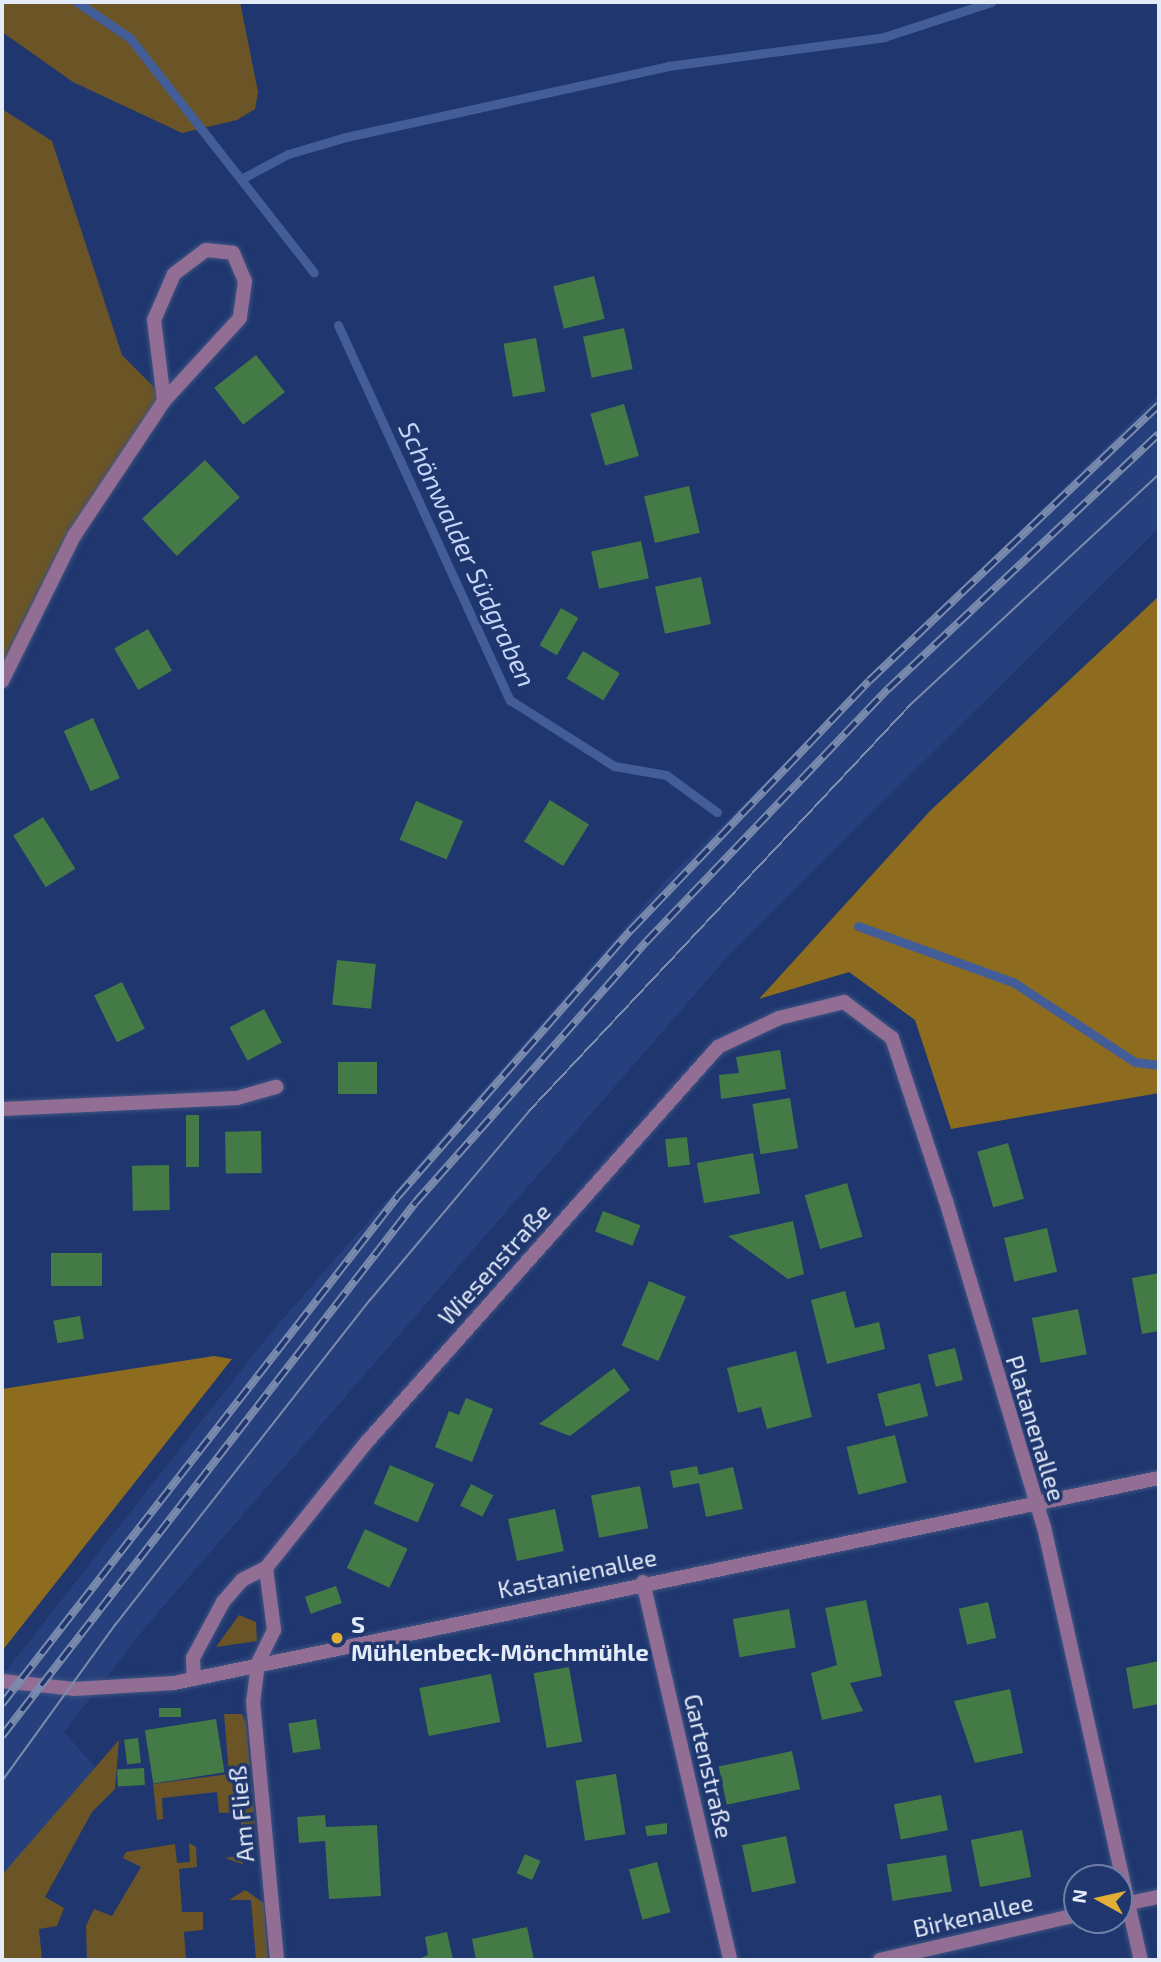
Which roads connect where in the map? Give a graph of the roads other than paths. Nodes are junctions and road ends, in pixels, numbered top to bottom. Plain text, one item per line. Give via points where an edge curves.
1 (164, 401) junction
2 (2, 681) edge
3 (779, 1018) joint
4 (276, 1087) dead end
5 (2, 1110) edge
6 (1159, 1478) edge
7 (1033, 1505) junction
8 (267, 1568) junction
9 (643, 1582) junction
10 (258, 1664) junction
11 (194, 1679) junction
12 (2, 1681) edge
13 (1117, 1864) edge
14 (1159, 1897) edge
15 (1133, 1902) edge
16 (1063, 1918) edge
17 (1133, 1934) edge
18 (277, 1960) edge
19 (730, 1960) edge
20 (880, 1960) edge
21 (1141, 1960) edge

1 - 1 street via 240,318 245,281 233,253 206,250 174,274 154,320
1 - 2 street via 74,536
3 - 7 street, Platanenallee via 844,1002 892,1038
3 - 8 street, Wiesenstraße via 718,1046 365,1444
4 - 5 street via 237,1098
6 - 7 street, Kastanienallee
7 - 9 street, Kastanienallee
7 - 13 street, Platanenallee via 1044,1527 1088,1708
8 - 10 street via 274,1630
8 - 11 street, Wiesenstraße via 242,1580 222,1602 193,1658
9 - 10 street, Kastanienallee
9 - 19 street, Gartenstraße
10 - 11 street, Kastanienallee
10 - 18 street, Am Fließ via 253,1701
11 - 12 street, Kastanienallee via 115,1689
14 - 15 street
16 - 20 street, Birkenallee
17 - 21 street, Platanenallee

